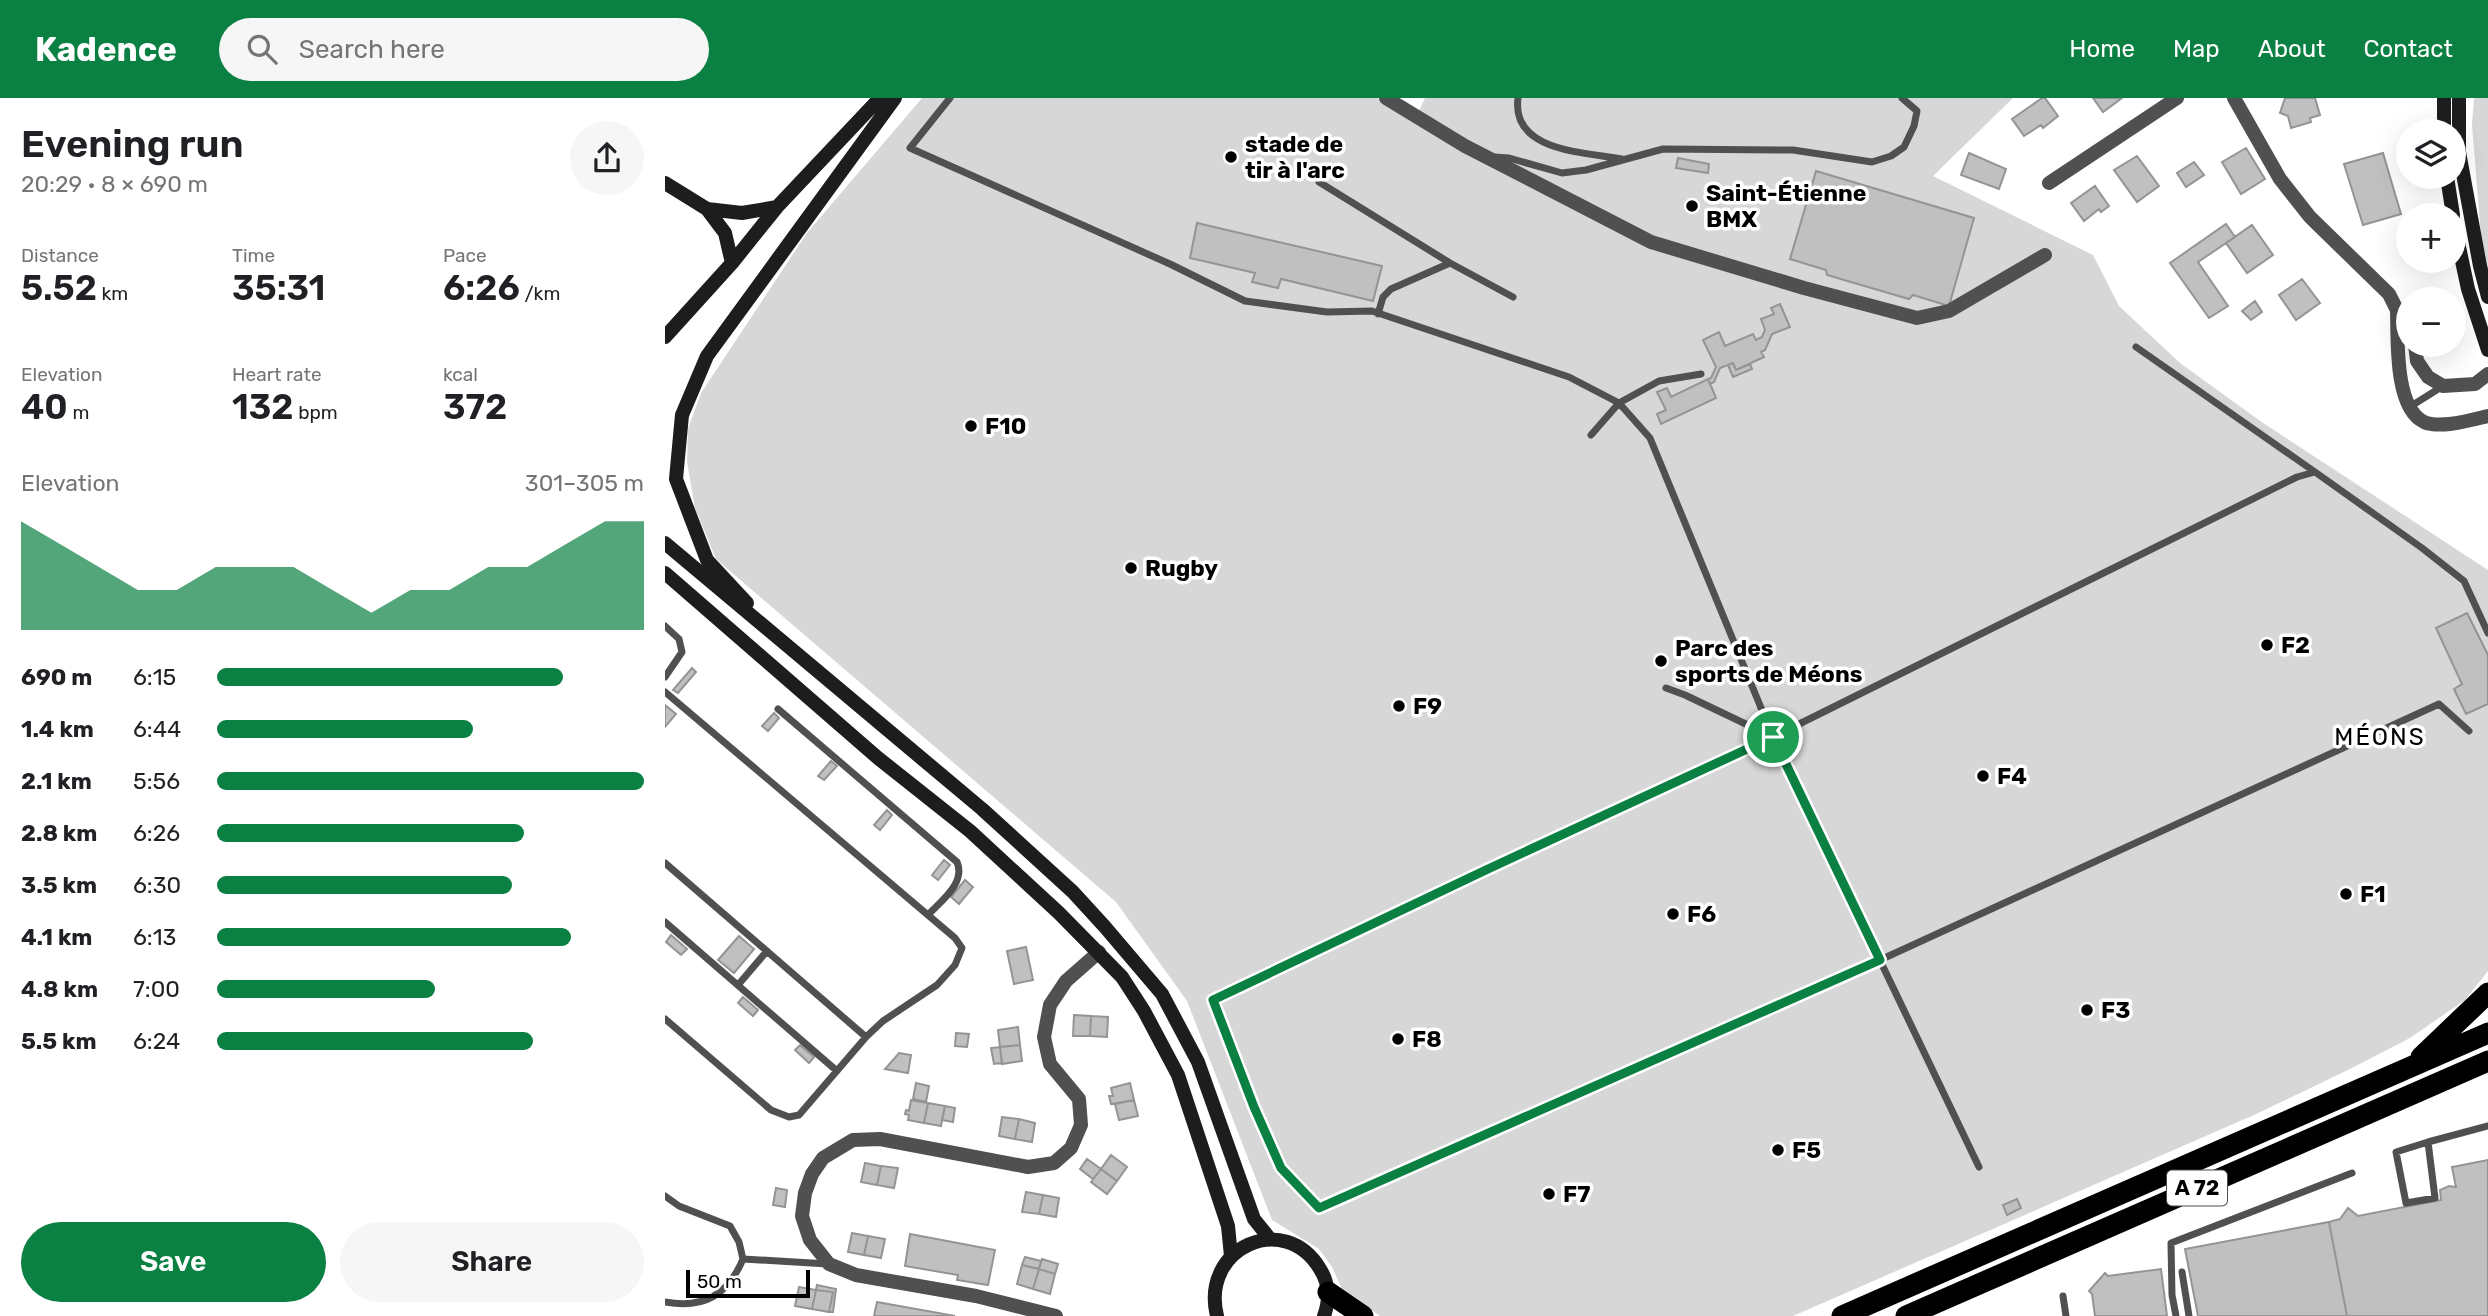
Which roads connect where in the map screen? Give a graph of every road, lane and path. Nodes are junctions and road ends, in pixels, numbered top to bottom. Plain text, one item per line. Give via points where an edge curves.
1 (880, 98) edge
2 (895, 98) edge
3 (950, 98) edge
4 (1386, 98) edge
5 (1518, 98) edge
6 (1902, 98) edge
7 (2178, 98) edge
8 (2234, 98) edge
9 (2444, 98) edge
10 (2459, 98) edge
11 (2444, 119) edge
12 (1486, 157) junction
13 (1626, 160) junction
14 (1319, 182) dead end
15 (665, 183) edge
16 (2049, 183) dead end
17 (778, 207) junction
18 (707, 209) junction
19 (2045, 255) dead end
20 (732, 263) junction
21 (1450, 263) junction
22 (2464, 273) edge
23 (1513, 297) dead end
24 (2488, 297) edge
25 (2396, 308) edge
26 (1378, 314) junction
27 (665, 337) edge
28 (2136, 347) dead end
29 (2488, 349) edge
30 (2399, 357) edge
31 (2417, 357) edge
32 (1701, 374) dead end
33 (2488, 374) edge
34 (2443, 386) junction
35 (1619, 403) junction
36 (2408, 408) junction
37 (2488, 416) edge
38 (1591, 435) dead end
39 (2315, 472) junction
40 (665, 543) edge
41 (665, 573) edge
42 (665, 626) edge
43 (2488, 633) edge
44 (786, 646) junction
45 (665, 677) edge
46 (1666, 688) dead end
47 (665, 692) edge
48 (778, 709) dead end
49 (2469, 731) dead end
50 (1773, 737) junction
51 (665, 863) edge
52 (928, 915) junction
53 (665, 922) edge
54 (767, 951) junction
55 (1099, 951) junction
56 (1880, 960) junction
57 (738, 985) junction
58 (2488, 993) edge
59 (665, 1019) edge
60 (2488, 1033) edge
61 (866, 1037) junction
62 (2488, 1061) edge
63 (2414, 1065) junction
64 (837, 1071) junction
65 (2488, 1126) edge
66 (2428, 1142) junction
67 (1979, 1167) dead end
68 (2352, 1173) dead end
69 (665, 1196) edge
70 (1270, 1240) junction
71 (1231, 1255) junction
72 (743, 1259) junction
73 (829, 1264) junction
74 (2182, 1272) dead end
75 (1328, 1292) junction
76 (2063, 1296) dead end
77 (665, 1302) edge
78 (1056, 1316) edge
79 (1217, 1316) edge
80 (1324, 1316) edge
81 (1363, 1316) edge
82 (1842, 1316) edge
83 (1906, 1316) edge
84 (2066, 1316) edge
85 (2176, 1316) edge
86 (2189, 1316) edge

1 - 17 main road
2 - 44 main road via 707,356 682,415 676,480 708,560
3 - 26 lane via 909,148 1245,300
4 - 12 street
5 - 13 lane via 1516,109 1523,126 1536,139
6 - 13 lane via 1917,111 1914,126 1904,147 1872,162 1793,150 1689,149 1663,149
7 - 16 street
8 - 25 street via 2280,179 2309,217 2389,294
9 - 11 main road
10 - 24 main road via 2459,152
12 - 13 lane via 1509,158 1562,173
12 - 19 street via 1651,242 1917,317 1949,311
14 - 21 lane
15 - 18 main road
17 - 18 main road via 742,213
17 - 20 main road
18 - 20 main road via 725,233
20 - 27 main road
21 - 23 lane
21 - 26 lane via 1391,289
22 - 29 main road
26 - 35 lane via 1569,377
28 - 39 lane
30 - 36 street
31 - 34 street via 2428,377
32 - 35 lane via 1659,381
33 - 34 street via 2475,384
34 - 36 lane
35 - 38 lane
35 - 50 lane via 1650,438
36 - 37 street via 2424,422 2448,424
39 - 43 lane via 2464,581
39 - 50 lane
40 - 44 main road
41 - 55 main road via 878,758 970,831
42 - 45 lane via 679,639 682,652
44 - 70 main road via 982,809 1073,892 1162,994 1198,1062 1254,1219
46 - 50 lane
47 - 52 lane
48 - 52 lane via 957,862 960,868 955,885
49 - 56 lane via 2439,704
50 - 56 lane
50 - 56 lane via 1213,1000 1281,1168 1319,1208
51 - 54 lane
52 - 61 lane via 962,948 955,965 937,985
53 - 57 lane
54 - 57 lane
54 - 61 lane
55 - 71 main road via 1144,1011 1178,1075 1228,1226
55 - 73 street via 1066,981 1050,1005 1044,1037 1049,1063 1079,1099 1081,1125 1071,1148 1054,1163 1028,1167 880,1139 853,1140 823,1158 805,1194 802,1216 810,1240
56 - 67 lane
57 - 64 lane
58 - 63 highway
59 - 64 lane via 780,1115 799,1115
60 - 63 highway, A 72
61 - 64 lane
62 - 83 highway, A 72
63 - 82 highway, A 72
65 - 66 lane
66 - 66 lane via 2435,1198 2406,1203 2396,1152
68 - 85 lane via 2171,1243
69 - 72 lane via 730,1226
70 - 71 main road via 1256,1241
70 - 75 main road via 1303,1249 1324,1275
71 - 79 main road via 1215,1285
72 - 73 lane
72 - 77 lane via 735,1278 721,1293 700,1301
73 - 78 street via 856,1275 976,1296
74 - 86 lane
75 - 80 main road
75 - 81 highway
76 - 84 lane

